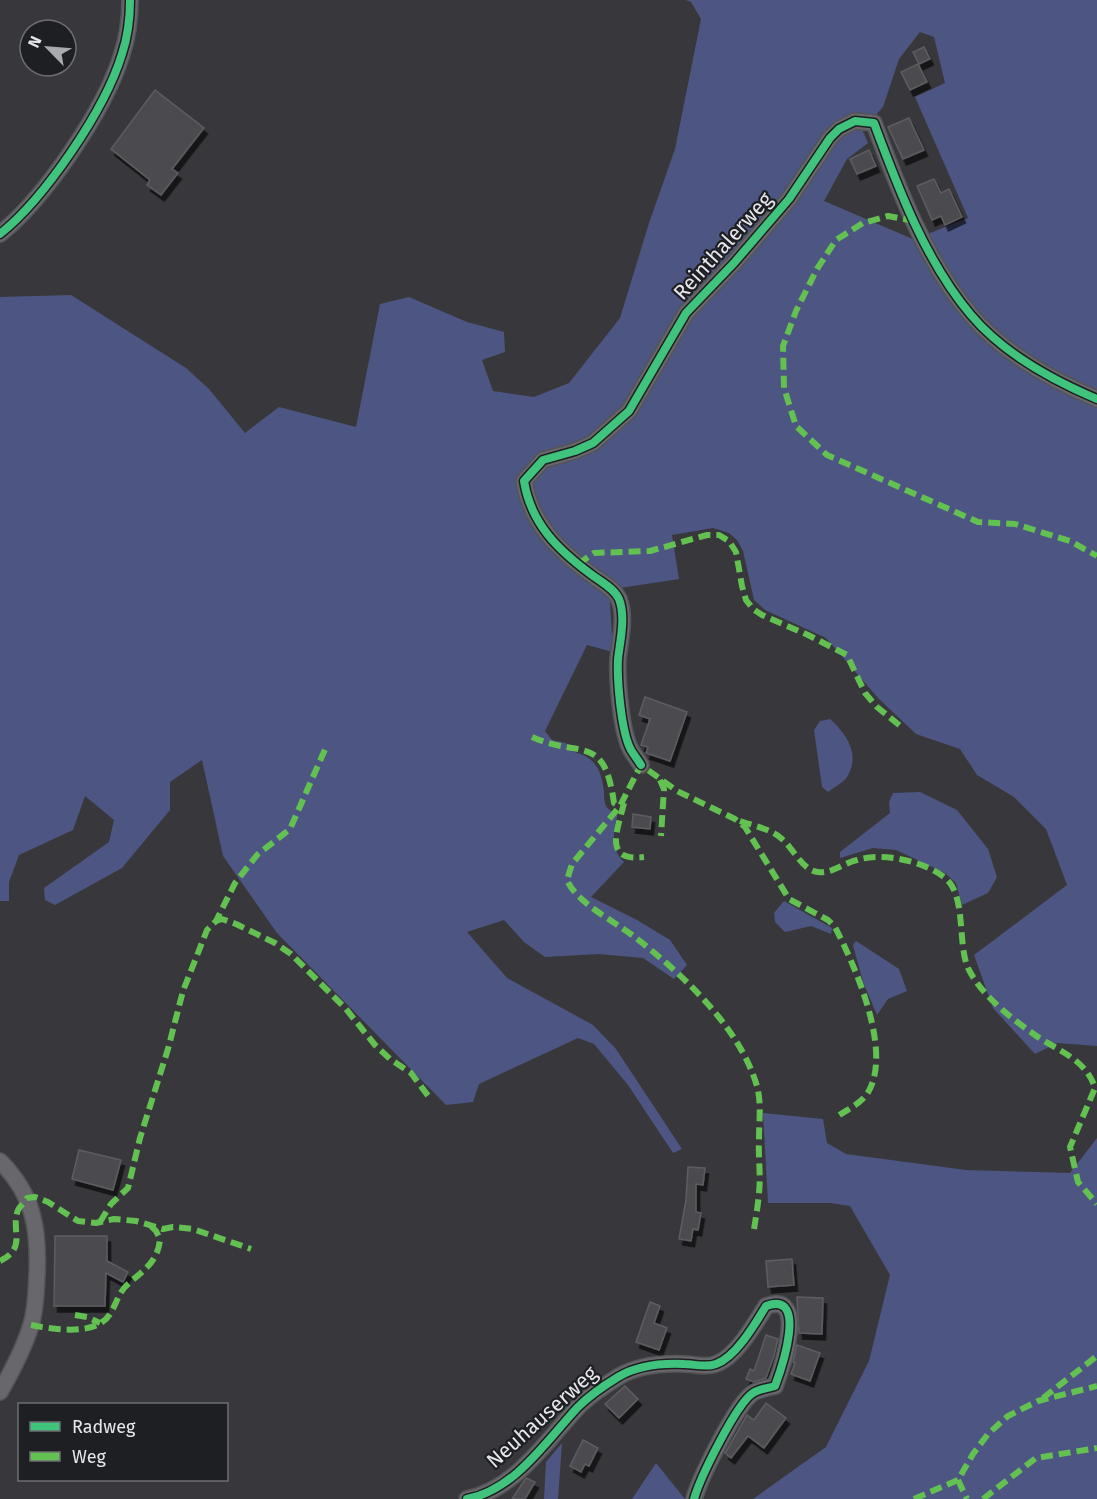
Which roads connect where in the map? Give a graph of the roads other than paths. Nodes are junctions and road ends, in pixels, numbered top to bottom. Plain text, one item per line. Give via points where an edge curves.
1 (130, 0) edge
2 (0, 234) edge
3 (1097, 399) edge
4 (641, 765) dead end
5 (0, 1161) edge
6 (0, 1392) edge
7 (467, 1499) edge
8 (693, 1499) edge

1 - 2 street via 121,57 96,111 47,184
3 - 4 street, Reinthalerweg via 1041,371 993,337 972,316 920,234 874,123 855,121 839,129 789,199 686,313 629,411 593,443 543,460 524,481 534,514 557,548 618,597 623,720 630,748
5 - 6 street via 32,1208 38,1261 31,1324
7 - 8 street, Neuhauserweg via 492,1490 525,1465 580,1405 616,1378 630,1370 657,1365 716,1364 738,1346 766,1306 781,1305 790,1320 775,1386 753,1393 744,1403

